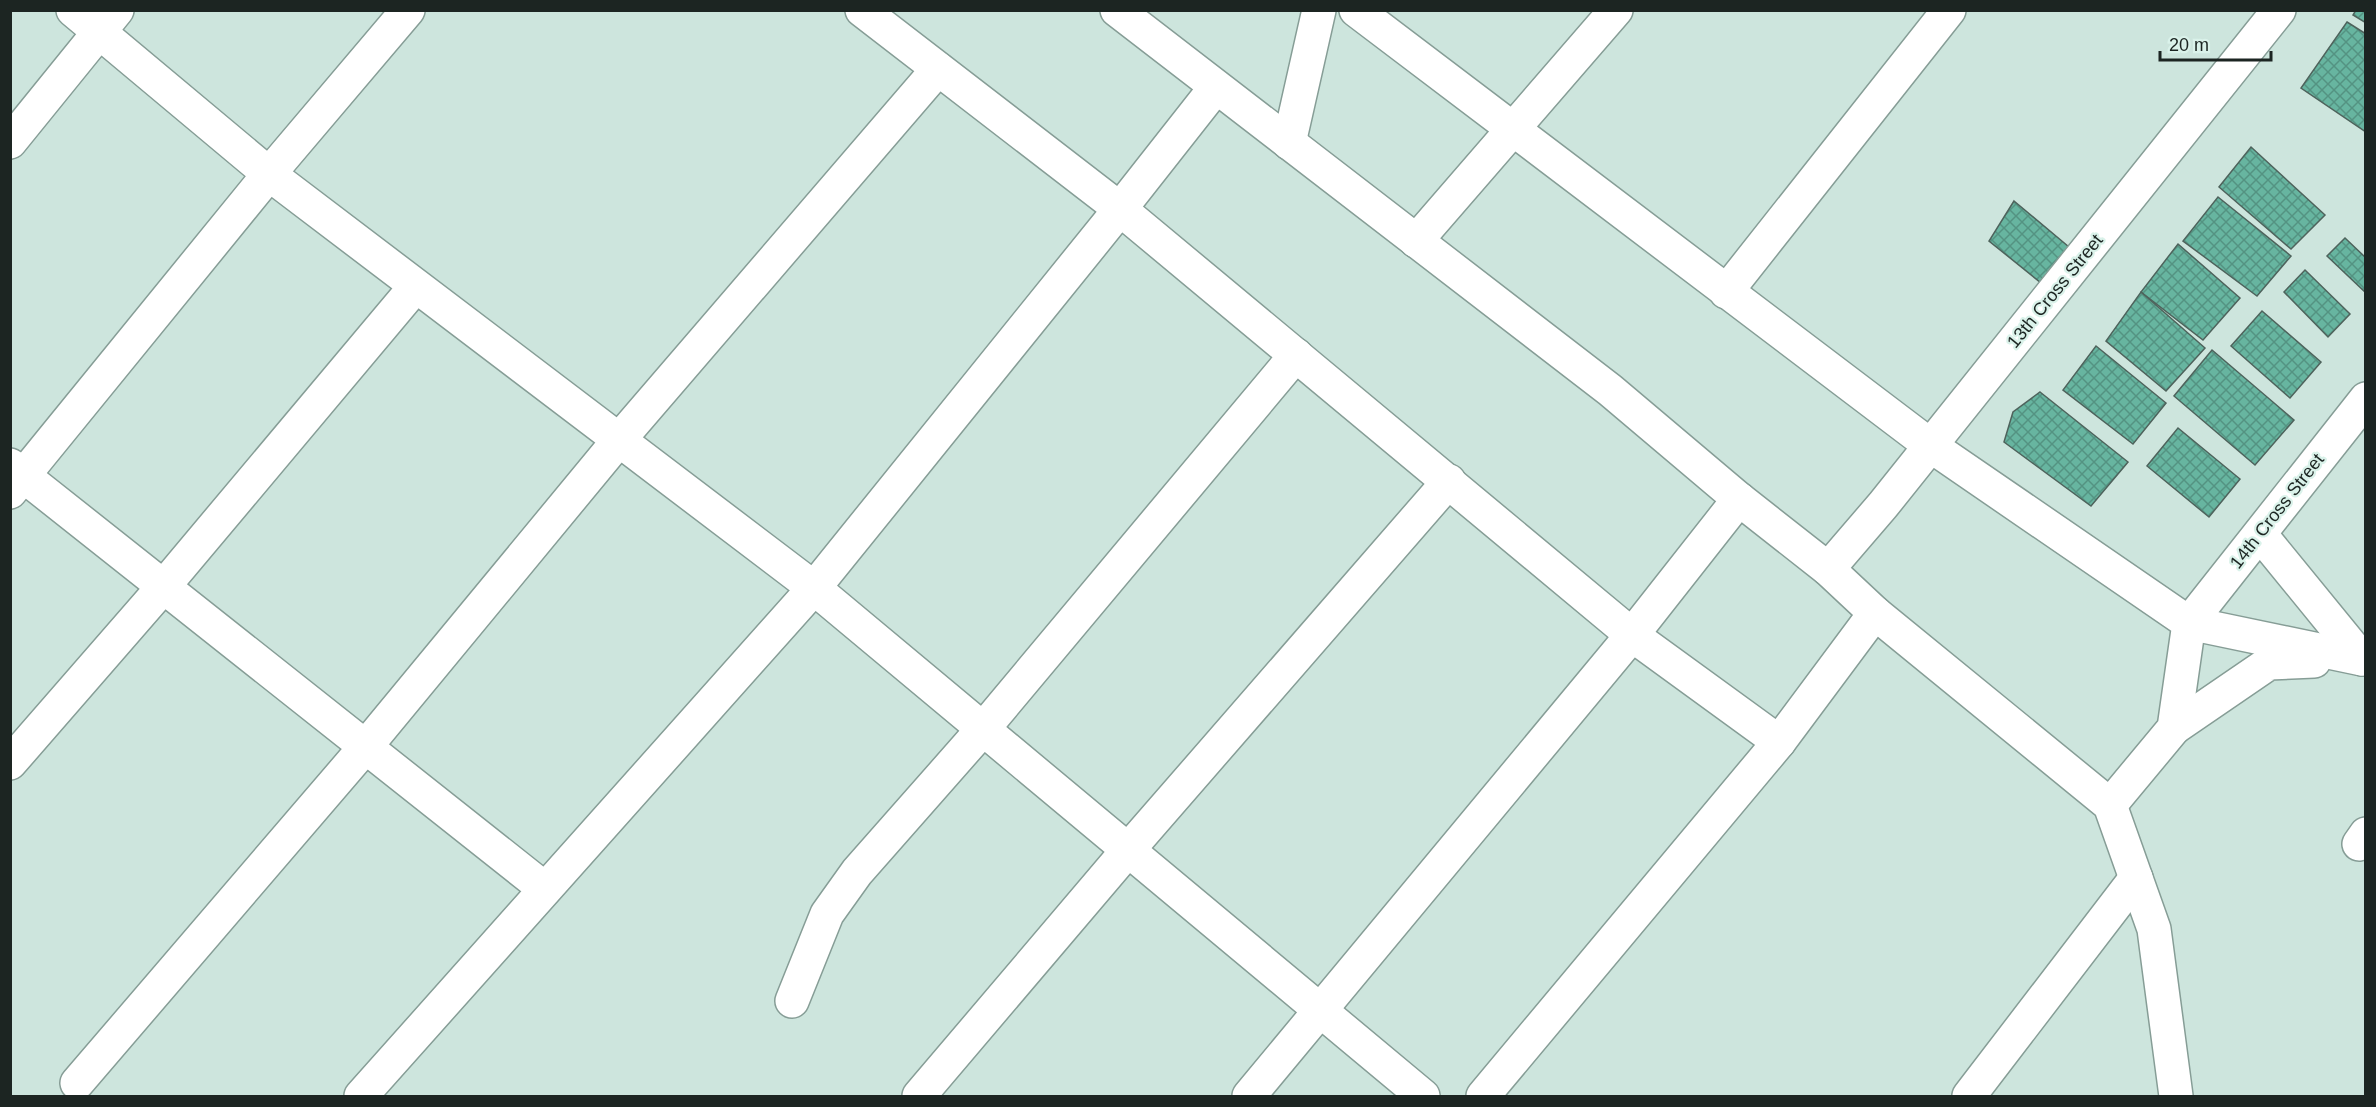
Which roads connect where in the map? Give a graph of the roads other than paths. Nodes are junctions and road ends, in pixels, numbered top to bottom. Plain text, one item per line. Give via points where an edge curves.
1 (73, 10) edge
2 (408, 10) edge
3 (862, 10) edge
4 (1117, 10) edge
5 (1319, 10) edge
6 (1616, 10) edge
7 (1949, 10) edge
8 (2271, 13) edge
9 (1367, 14) edge
10 (109, 21) edge
11 (938, 69) junction
12 (1216, 87) junction
13 (1511, 129) junction
14 (10, 142) edge
15 (1289, 143) junction
16 (269, 174) junction
17 (1119, 209) junction
18 (1416, 241) junction
19 (415, 286) junction
20 (1726, 292) junction
21 (1296, 355) junction
22 (2366, 399) edge
23 (618, 441) junction
24 (1930, 446) junction
25 (15, 478) edge
26 (1449, 481) junction
27 (1738, 499) junction
28 (2260, 534) junction
29 (1828, 569) junction
30 (164, 586) junction
31 (814, 588) junction
32 (1875, 613) junction
33 (2189, 623) junction
34 (1632, 635) junction
35 (2364, 659) edge
36 (2174, 728) junction
37 (983, 729) junction
38 (1779, 742) junction
39 (367, 745) junction
40 (10, 763) edge
41 (2110, 805) junction
42 (1128, 850) junction
43 (2136, 878) junction
44 (545, 889) junction
45 (792, 1001) dead end
46 (1319, 1010) junction
47 (77, 1083) dead end
48 (361, 1096) edge
49 (919, 1096) edge
50 (1249, 1096) edge
51 (1423, 1096) edge
52 (1483, 1096) edge
53 (1969, 1096) edge
54 (2176, 1096) edge

1 - 10 street
2 - 16 street
3 - 11 street
4 - 12 street
5 - 15 street
6 - 13 street
7 - 20 street
8 - 24 street, 13th Cross Street
9 - 13 street
10 - 14 street
10 - 16 street
11 - 17 street
11 - 23 street
12 - 15 street
12 - 17 street
13 - 18 street
13 - 20 street
15 - 18 street
16 - 19 street
16 - 25 street
17 - 21 street
17 - 31 street
18 - 27 street via 1610,390
19 - 23 street
19 - 30 street
20 - 24 street
21 - 26 street
21 - 37 street
22 - 28 street, 14th Cross Street
23 - 31 street
23 - 39 street
24 - 29 street, 13th Cross Street
24 - 33 street
25 - 30 street
26 - 34 street
26 - 42 street
27 - 29 street
27 - 34 street
28 - 33 street, 14th Cross Street
28 - 35 street
29 - 32 street
30 - 39 street
30 - 40 street
31 - 37 street
31 - 44 street
32 - 38 street
32 - 41 street
33 - 35 street
33 - 36 street
34 - 38 street
34 - 46 street
35 - 36 street via 2269,663
36 - 41 street
37 - 42 street
37 - 45 street via 857,872 827,914
38 - 52 street
39 - 44 street
39 - 47 street
41 - 43 street
42 - 46 street
42 - 49 street
43 - 53 street
43 - 54 street via 2154,929
44 - 48 street
46 - 50 street
46 - 51 street

